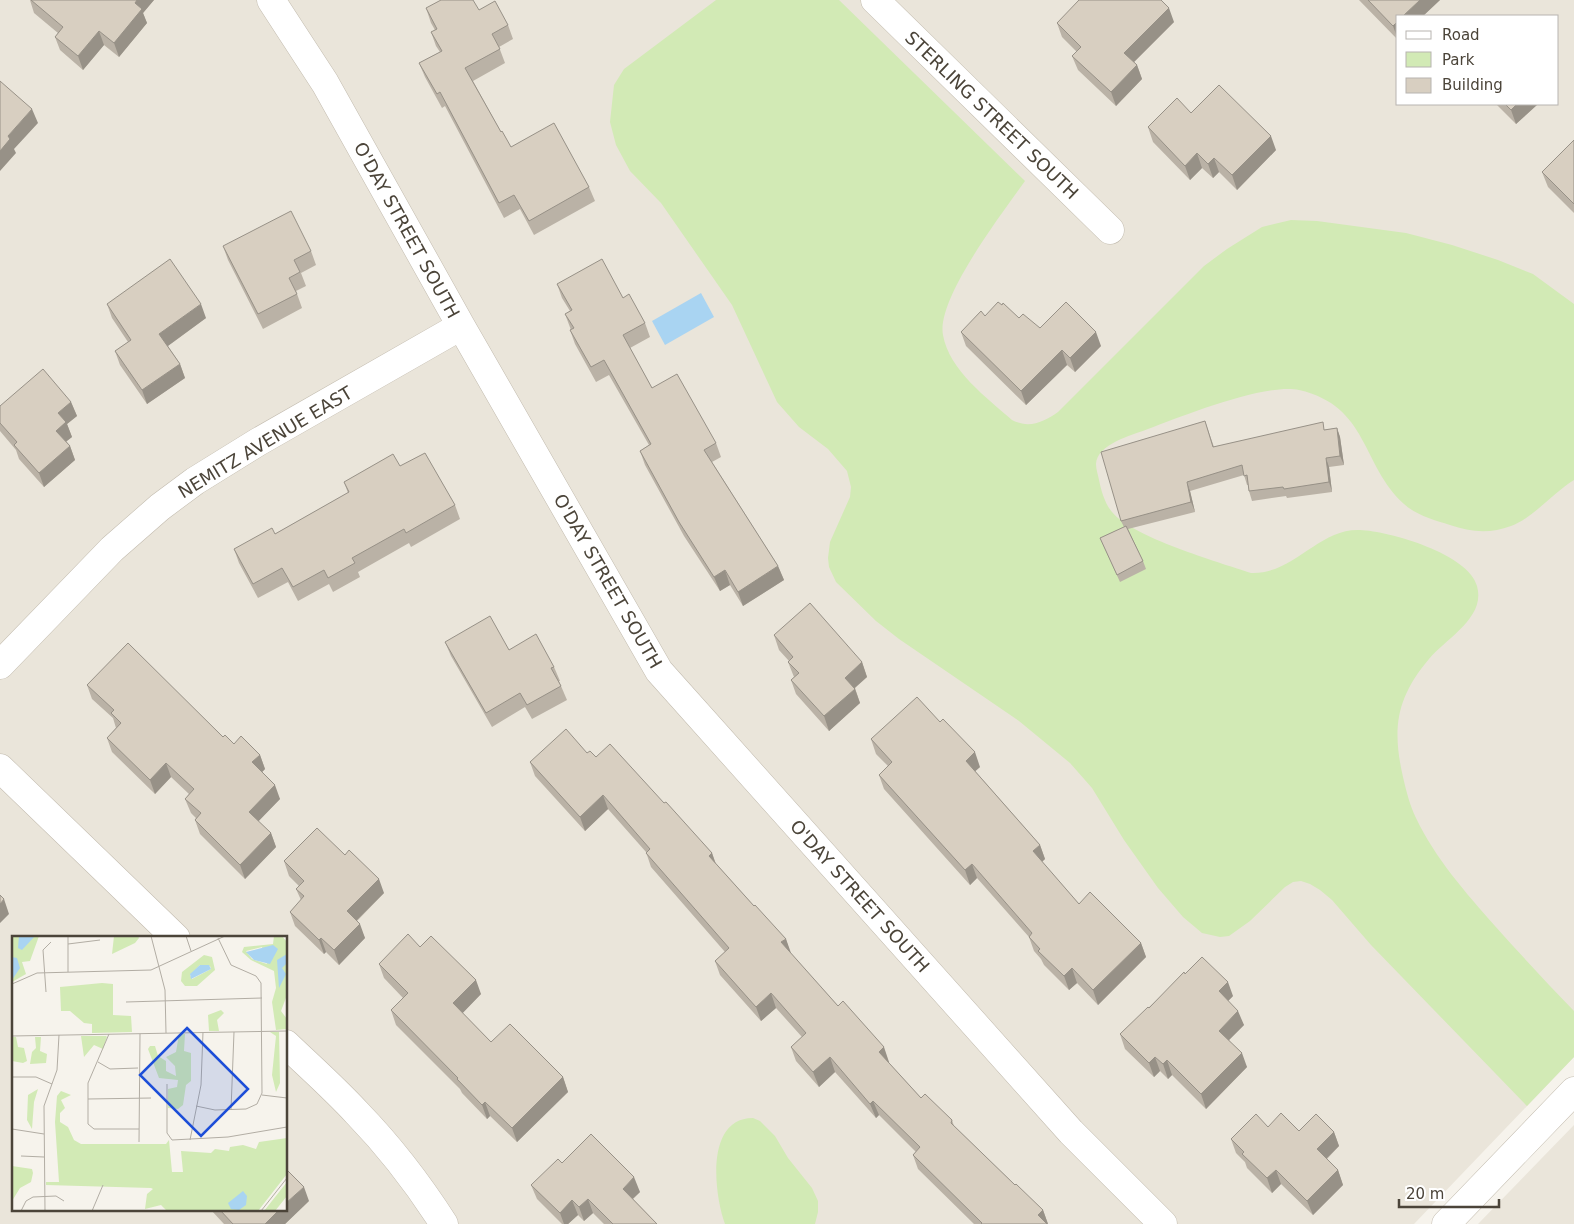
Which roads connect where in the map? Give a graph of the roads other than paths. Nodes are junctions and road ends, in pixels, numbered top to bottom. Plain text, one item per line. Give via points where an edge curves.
1 (271, 0) edge
2 (875, 0) edge
3 (1110, 230) dead end
4 (461, 326) junction
5 (0, 665) edge
6 (0, 768) edge
7 (174, 936) edge
8 (288, 1046) edge
9 (1574, 1091) edge
10 (444, 1224) edge
11 (1163, 1224) edge
12 (1446, 1224) edge

1 - 4 street, O'DAY STREET SOUTH via 325,83
2 - 3 street, STERLING STREET SOUTH
4 - 5 street, NEMITZ AVENUE EAST via 244,450 160,506 112,549
4 - 11 street, O'DAY STREET SOUTH via 659,671 1070,1132
6 - 7 street
8 - 10 street via 372,1128
9 - 12 street

